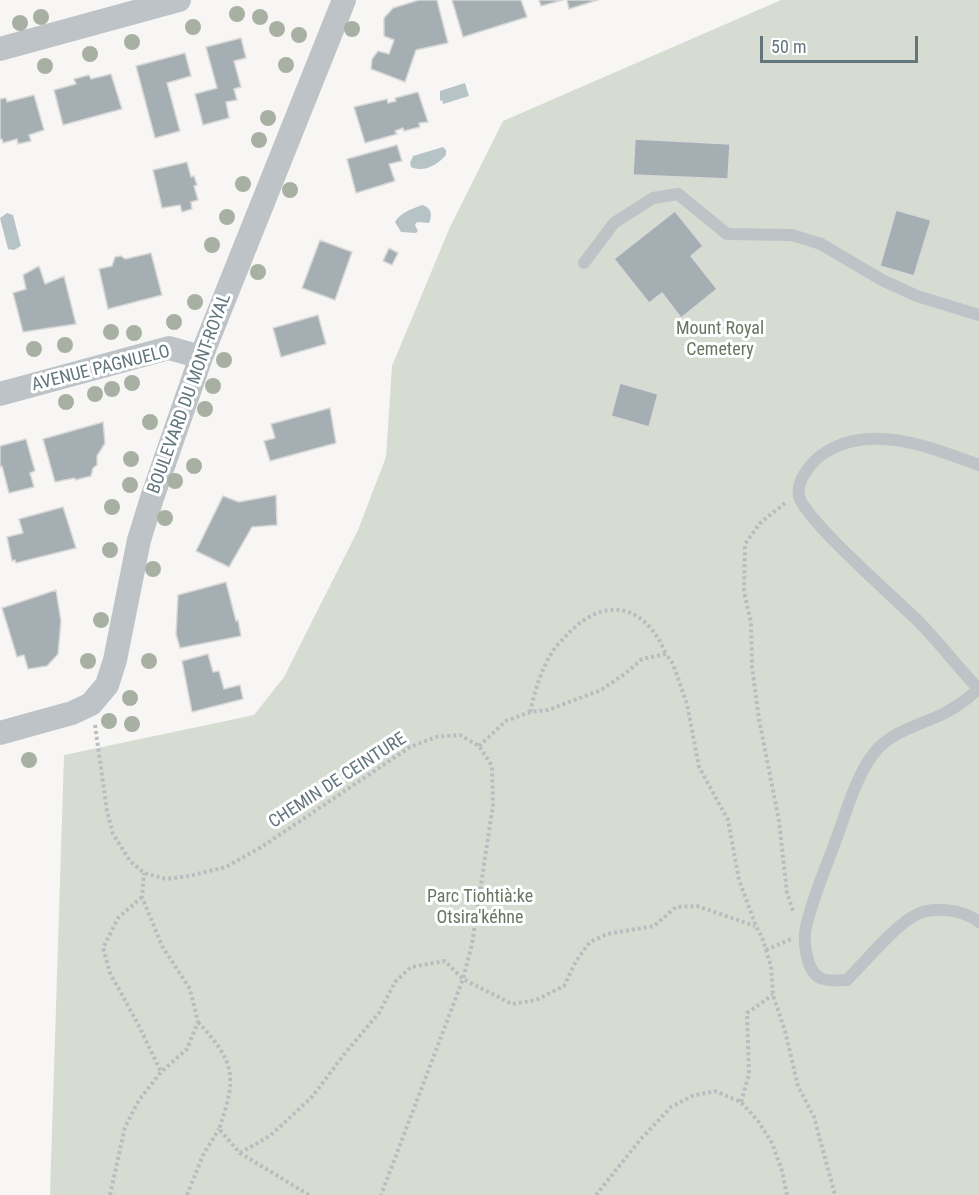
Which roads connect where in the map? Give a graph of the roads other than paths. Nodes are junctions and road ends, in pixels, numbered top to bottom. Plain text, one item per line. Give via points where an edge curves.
1 (178, 0) edge
2 (344, 0) edge
3 (0, 50) edge
4 (584, 263) dead end
5 (979, 315) edge
6 (201, 357) junction
7 (0, 394) edge
8 (979, 465) edge
9 (978, 689) edge
10 (0, 733) edge
11 (979, 922) edge

1 - 3 street
2 - 6 street, BOULEVARD DU MONT-ROYAL
4 - 5 lane via 614,223 653,198 678,194 727,234 792,235 821,244 917,296
6 - 7 street, AVENUE PAGNUELO via 168,348
6 - 10 street, BOULEVARD DU MONT-ROYAL via 139,540 107,685 91,704 72,713
8 - 9 lane via 933,448 869,437 834,446 816,458 803,476 799,496 824,530 918,621
9 - 11 lane via 964,702 898,734 873,754 858,782 802,937 810,964 820,978 848,980 914,915 956,911

